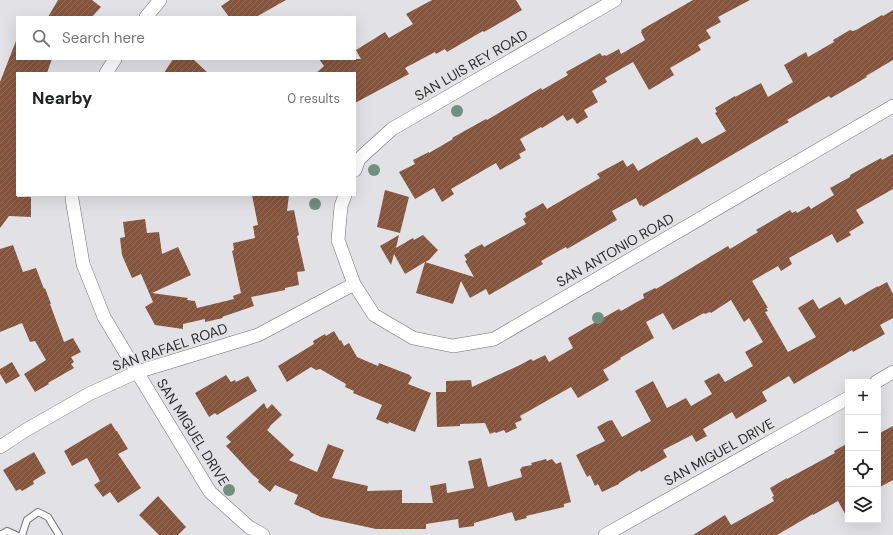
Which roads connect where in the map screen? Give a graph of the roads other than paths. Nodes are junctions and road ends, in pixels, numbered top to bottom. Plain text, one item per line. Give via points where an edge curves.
1 (160, 0) edge
2 (615, 0) edge
3 (147, 16) edge
4 (114, 60) edge
5 (107, 72) edge
6 (893, 106) edge
7 (356, 167) edge
8 (72, 196) edge
9 (345, 196) edge
10 (354, 284) junction
11 (137, 372) junction
12 (893, 372) edge
13 (881, 379) edge
14 (845, 400) edge
15 (0, 447) edge
16 (0, 535) edge
17 (16, 535) edge
18 (22, 535) edge
19 (59, 535) edge
20 (263, 535) edge
21 (605, 535) edge

1 - 3 street
2 - 7 street, SAN LUIS REY ROAD via 392,129 359,159
4 - 5 street
6 - 10 street, SAN ANTONIO ROAD via 494,339 453,346 413,338 374,315
8 - 11 street, SAN MIGUEL DRIVE via 82,264 104,317
9 - 10 street via 341,206 338,240
10 - 11 street, SAN RAFAEL ROAD via 258,335
11 - 15 street, SAN RAFAEL ROAD via 89,394
11 - 20 street, SAN MIGUEL DRIVE via 210,492 249,527
12 - 13 street
14 - 21 street, SAN MIGUEL DRIVE
16 - 17 lane via 7,531
18 - 19 lane via 27,520 38,512 48,517

